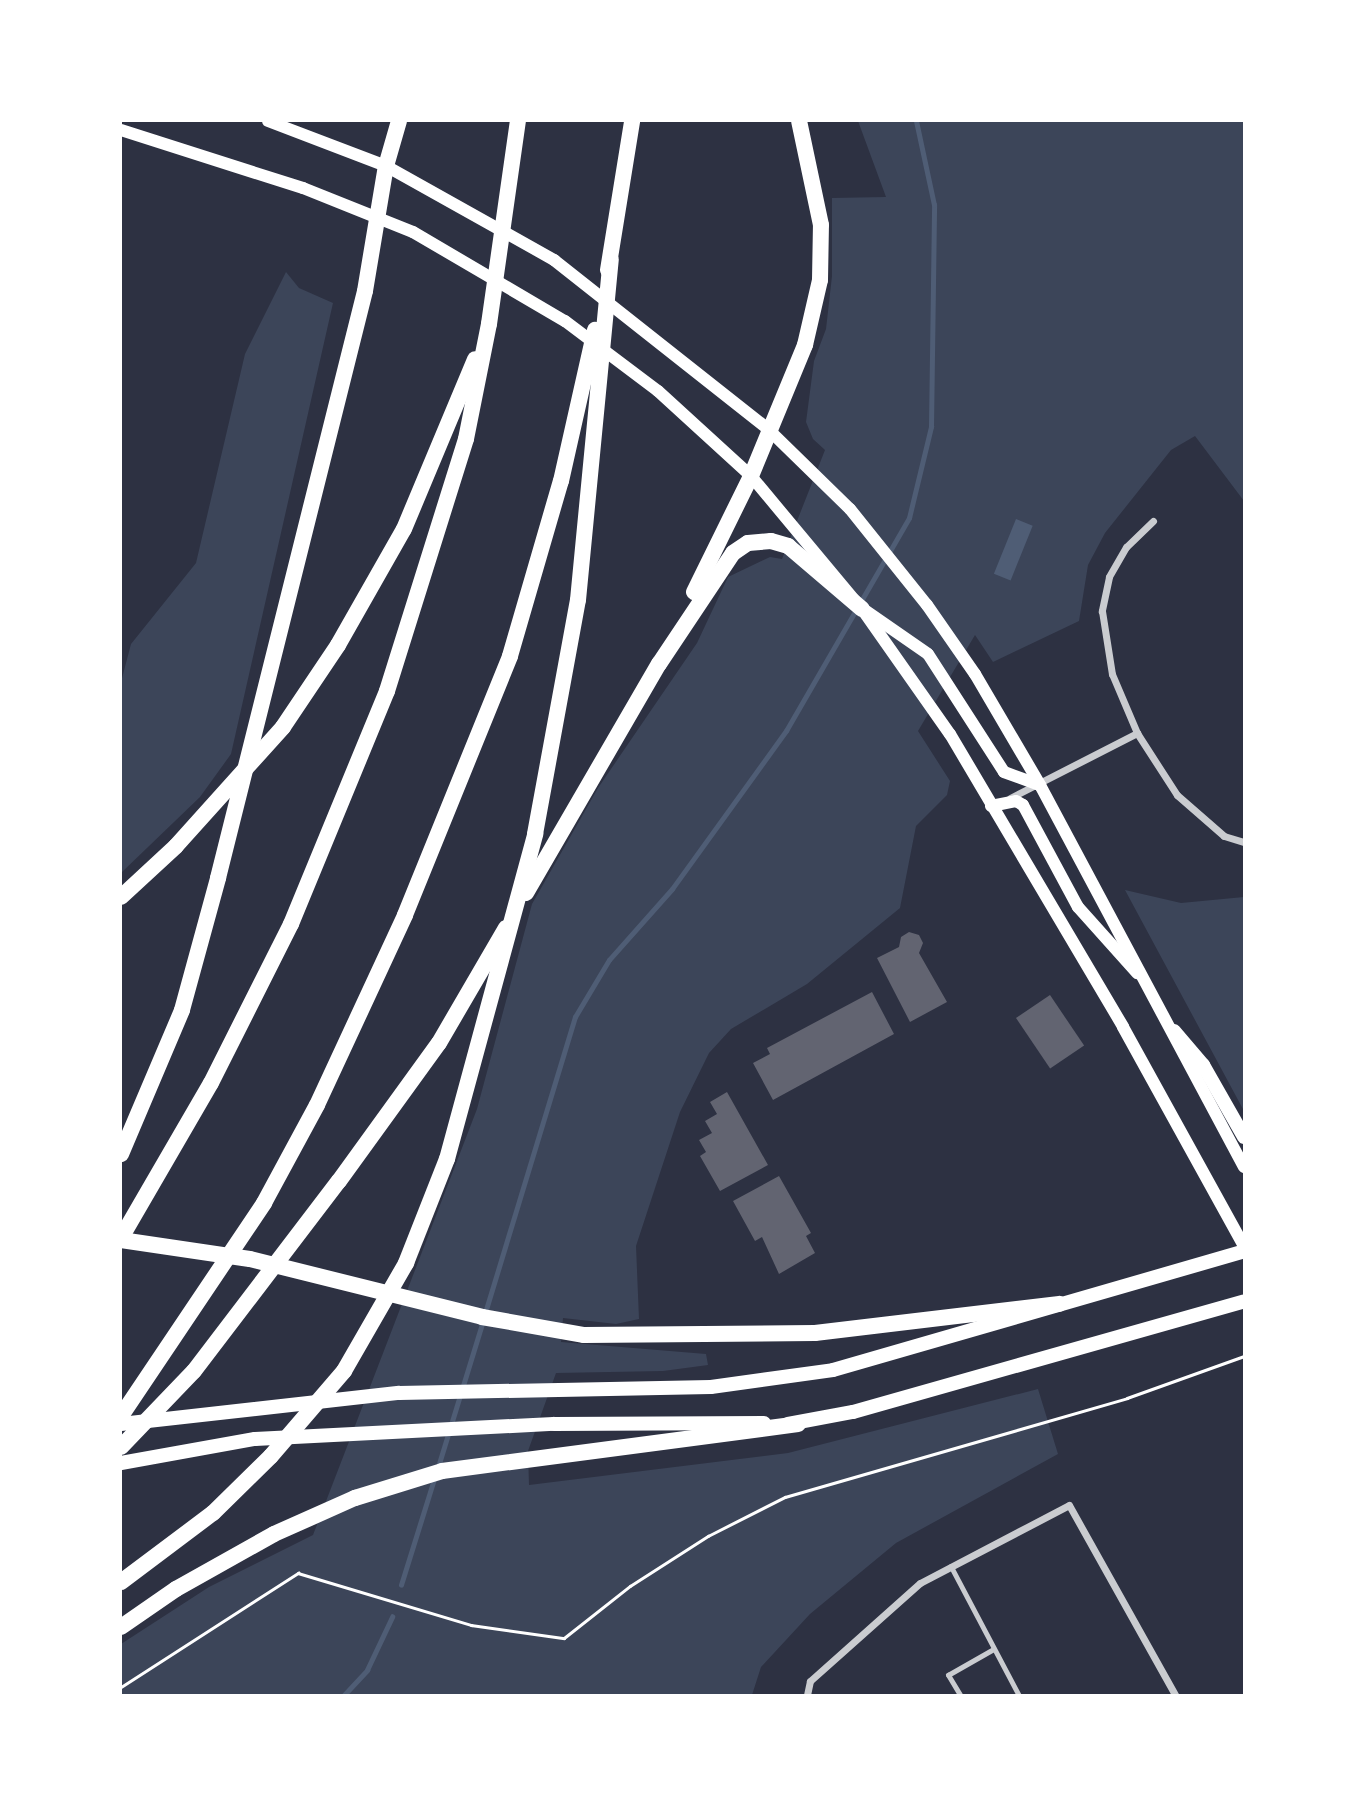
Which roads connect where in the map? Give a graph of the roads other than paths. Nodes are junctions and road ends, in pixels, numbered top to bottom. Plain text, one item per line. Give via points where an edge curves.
1 (268, 121) edge
2 (399, 121) edge
3 (518, 121) edge
4 (632, 121) edge
5 (799, 121) edge
6 (121, 130) edge
7 (386, 166) junction
8 (377, 218) junction
9 (611, 260) junction
10 (489, 324) junction
11 (769, 430) junction
12 (751, 476) junction
13 (1153, 521) dead end
14 (862, 609) junction
15 (659, 664) junction
16 (1137, 733) junction
17 (1041, 785) junction
18 (991, 806) junction
19 (1244, 842) edge
20 (121, 897) edge
21 (1148, 983) junction
22 (1174, 1031) junction
23 (1244, 1138) edge
24 (121, 1154) edge
25 (1244, 1167) edge
26 (121, 1239) edge
27 (1244, 1249) edge
28 (1244, 1301) edge
29 (1059, 1304) junction
30 (121, 1416) edge
31 (121, 1424) edge
32 (798, 1424) junction
33 (121, 1447) edge
34 (121, 1462) edge
35 (950, 1565) junction
36 (121, 1582) edge
37 (121, 1627) edge
38 (992, 1650) junction
39 (807, 1695) edge
40 (960, 1695) edge
41 (1019, 1695) edge
42 (1175, 1695) edge

1 - 7 main road
2 - 7 highway
3 - 10 highway
4 - 9 highway
5 - 11 highway via 821,225 820,280 805,345
6 - 8 main road via 203,154
7 - 8 highway
7 - 11 main road via 554,260
8 - 12 main road via 413,232 565,321 658,391
8 - 24 highway via 365,291 182,1010
9 - 30 highway via 558,495 510,656 457,794 317,1105 264,1203
9 - 36 highway via 578,600 536,834 447,1160 406,1263 344,1371 271,1456 213,1513
10 - 20 highway via 404,529 338,645 283,727 176,846
10 - 26 highway via 466,439 387,691 336,824 211,1083
11 - 12 highway
11 - 17 main road via 850,509 927,605 975,674
12 - 14 main road
12 - 15 highway
13 - 16 street via 1126,547 1109,577 1102,611 1112,674
14 - 15 highway via 788,546 771,541 748,543 733,553
14 - 17 main road via 928,654 1004,772
14 - 18 main road via 950,734
15 - 33 highway via 439,1043 202,1361
16 - 17 street
16 - 19 street via 1177,795 1224,836
17 - 18 street
17 - 21 main road
18 - 21 main road via 1016,801 1023,806 1078,907
18 - 27 main road via 1123,1027
21 - 22 main road
22 - 23 main road via 1203,1065
22 - 25 main road
26 - 29 highway via 250,1259 482,1317 584,1335 815,1333
27 - 29 main road
28 - 32 main road
29 - 31 main road via 833,1370 711,1387 399,1392
32 - 34 main road via 560,1423 255,1439
32 - 37 highway via 442,1471 355,1498 274,1534 176,1589
35 - 38 lane
35 - 39 street via 920,1583 860,1634 810,1681
35 - 42 street via 1069,1505
38 - 40 lane via 948,1675
38 - 41 lane

